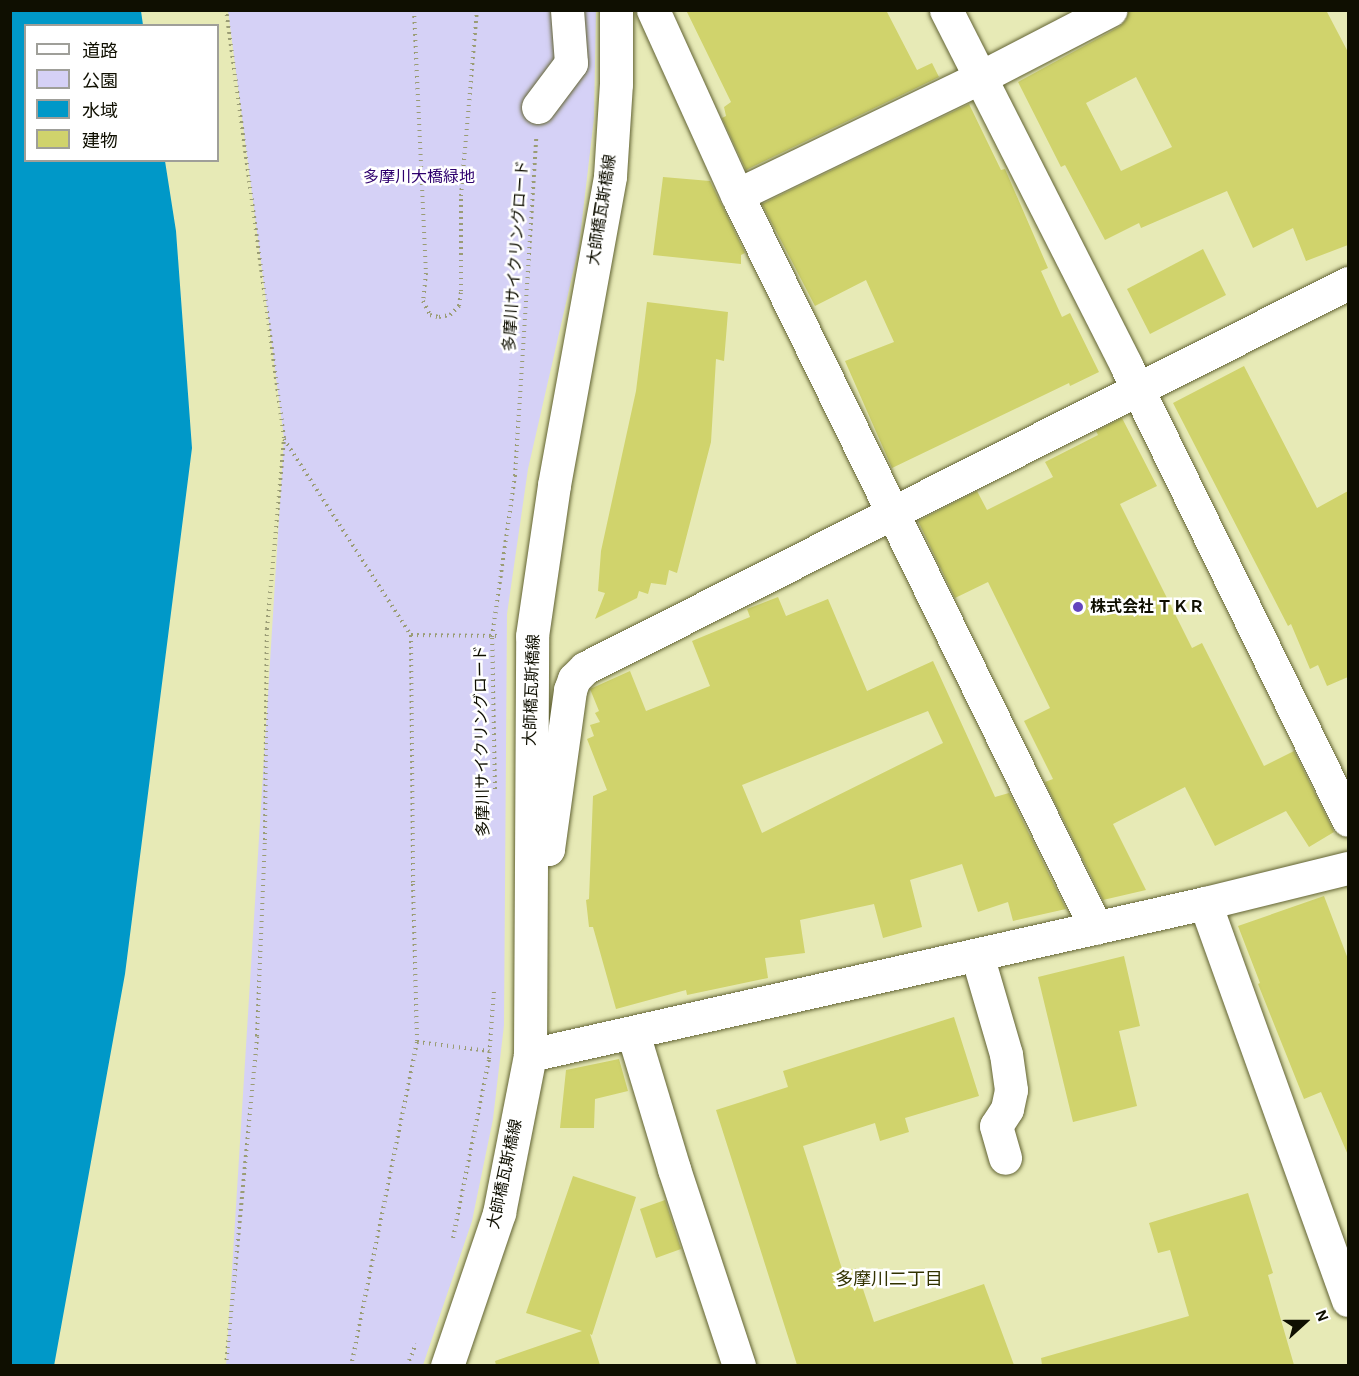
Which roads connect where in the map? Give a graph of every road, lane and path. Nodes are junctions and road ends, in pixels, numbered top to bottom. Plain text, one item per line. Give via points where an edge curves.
1 (226, 10) edge
2 (414, 10) edge
3 (477, 10) edge
4 (567, 10) edge
5 (616, 10) edge
6 (653, 10) edge
7 (946, 10) edge
8 (1110, 10) edge
9 (979, 78) junction
10 (538, 107) joint
11 (736, 195) junction
12 (1348, 283) edge
13 (1137, 389) junction
14 (284, 438) junction
15 (892, 513) junction
16 (411, 635) junction
17 (492, 636) junction
18 (495, 790) dead end
19 (1348, 820) edge
20 (530, 849) junction
21 (1348, 868) edge
22 (1205, 903) junction
23 (1096, 928) junction
24 (977, 955) junction
25 (495, 986) dead end
26 (633, 1033) junction
27 (417, 1042) junction
28 (489, 1051) junction
29 (530, 1055) junction
30 (1005, 1158) dead end
31 (451, 1243) dead end
32 (1348, 1300) edge
33 (421, 1335) dead end
34 (226, 1365) edge
35 (351, 1365) edge
36 (407, 1365) edge
37 (447, 1365) edge
38 (739, 1365) edge

1 - 14 path
2 - 3 path via 426,273 423,301 430,315 439,317 450,315 459,306 461,291 461,196
4 - 10 street via 571,63
5 - 20 street, 大師橋瓦斯橋線 via 610,176 554,485 532,636
6 - 11 street
7 - 9 street
8 - 9 street
9 - 11 street
9 - 13 street
10 - 17 path, 多摩川サイクリングロード via 514,476
11 - 15 street
12 - 13 street via 1275,332
13 - 15 street
13 - 19 street
14 - 16 path
14 - 34 path via 267,629 265,840 256,1036
15 - 20 street via 585,668 573,679 548,849
15 - 23 street
16 - 17 path
16 - 27 path
17 - 18 path, 多摩川サイクリングロード
20 - 29 street, 大師橋瓦斯橋線
21 - 22 street
22 - 23 street
22 - 32 street
23 - 24 street
24 - 26 street
24 - 30 street via 1006,1054 1011,1090 1007,1109 996,1126
25 - 28 path
26 - 29 street
26 - 38 street
27 - 28 path
27 - 35 path
28 - 31 path
29 - 37 street, 大師橋瓦斯橋線 via 499,1213
33 - 36 path

